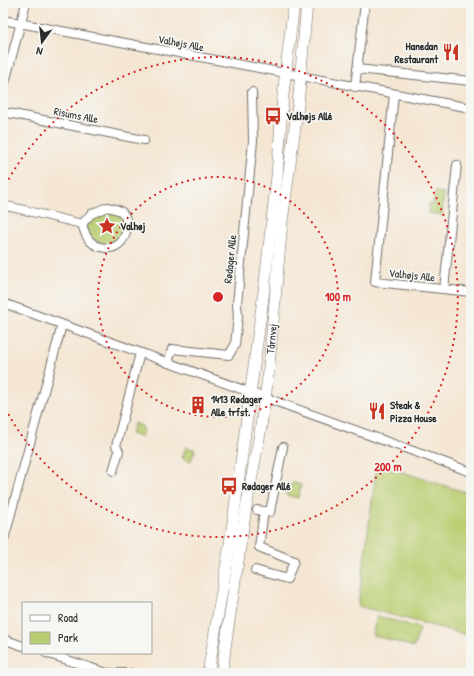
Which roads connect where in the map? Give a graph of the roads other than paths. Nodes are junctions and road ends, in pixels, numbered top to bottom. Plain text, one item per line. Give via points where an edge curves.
1 (26, 3) edge
2 (294, 3) edge
3 (307, 3) edge
4 (365, 3) edge
5 (3, 20) edge
6 (21, 24) junction
7 (357, 69) junction
8 (285, 74) junction
9 (301, 77) junction
10 (471, 81) edge
11 (355, 87) junction
12 (3, 90) edge
13 (252, 92) dead end
14 (394, 94) junction
15 (471, 108) edge
16 (3, 112) edge
17 (144, 140) dead end
18 (457, 165) dead end
19 (3, 205) edge
20 (82, 224) junction
21 (444, 289) junction
22 (471, 292) edge
23 (3, 302) edge
24 (62, 325) junction
25 (140, 353) junction
26 (168, 363) junction
27 (250, 392) junction
28 (265, 397) junction
29 (283, 447) dead end
30 (113, 470) dead end
31 (471, 472) edge
32 (3, 543) edge
33 (255, 570) dead end
34 (3, 639) edge
35 (22, 646) edge
36 (49, 654) edge
37 (107, 673) edge
38 (132, 673) edge
39 (208, 673) edge
40 (222, 673) edge

1 - 6 street
2 - 8 street, Tårnvej
3 - 9 street, Tårnvej
4 - 7 street
5 - 6 street, Valhøjs Alle
6 - 8 street, Valhøjs Alle
6 - 12 street
7 - 10 street
7 - 11 street
8 - 9 street, Valhøjs Alle
8 - 27 street, Tårnvej via 272,220
9 - 11 street, Valhøjs Alle
9 - 28 street, Tårnvej via 282,222
11 - 14 street, Valhøjs Alle
13 - 26 street, Rødager Alle via 253,141 235,345 229,355 172,348
14 - 15 street, Valhøjs Alle
14 - 21 street, Valhøjs Alle via 374,282
16 - 17 street, Risums Alle
18 - 21 street, Valhøjs Alle
19 - 20 street
20 - 20 street via 90,241 110,248 118,245 124,238 127,228 123,213 107,207 91,214
21 - 22 street, Valhøjs Alle
23 - 24 street
24 - 25 street
24 - 32 street
25 - 26 street
25 - 30 street via 116,446 120,451
26 - 27 street
27 - 28 street
27 - 39 street, Tårnvej via 230,544
28 - 31 street
28 - 40 street, Tårnvej
29 - 33 street via 270,512 260,510 259,547 294,561 287,579
34 - 35 street
36 - 37 street
37 - 38 street

